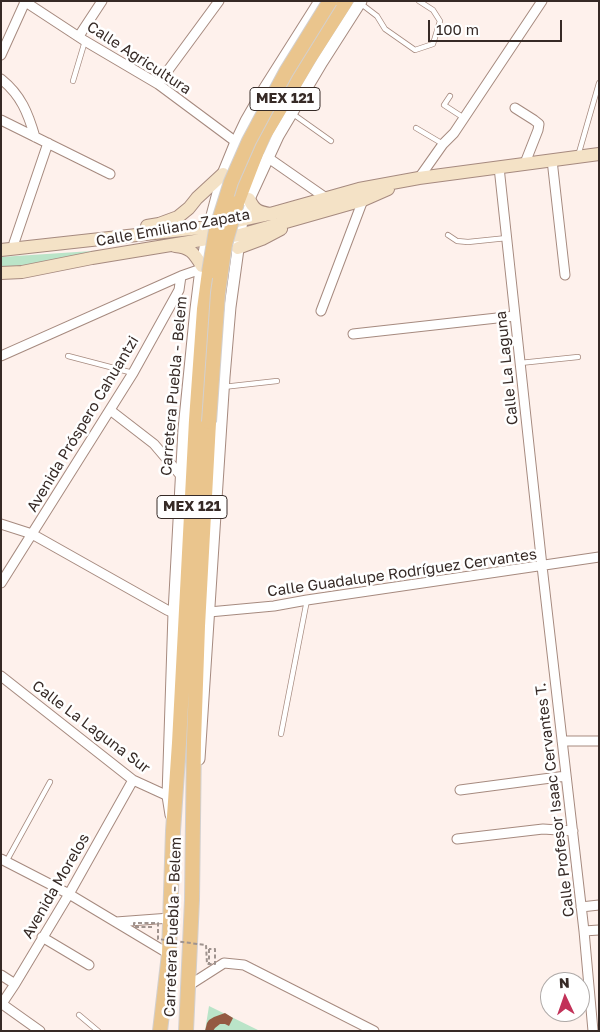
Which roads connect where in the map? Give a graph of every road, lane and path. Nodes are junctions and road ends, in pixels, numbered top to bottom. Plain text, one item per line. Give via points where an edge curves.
1 (102, 1) edge
2 (219, 1) edge
3 (320, 1) edge
4 (330, 1) edge
5 (419, 1) edge
6 (542, 1) edge
7 (25, 2) edge
8 (356, 2) edge
9 (82, 39) junction
10 (1, 56) edge
11 (1, 79) edge
12 (73, 82) dead end
13 (599, 83) edge
14 (158, 84) junction
15 (450, 96) dead end
16 (515, 108) dead end
17 (292, 113) junction
18 (464, 118) junction
19 (1, 120) edge
20 (416, 128) dead end
21 (35, 137) junction
22 (330, 141) dead end
23 (236, 142) junction
24 (48, 143) junction
25 (443, 144) junction
26 (599, 154) edge
27 (267, 157) junction
28 (578, 157) junction
29 (552, 160) junction
30 (525, 164) junction
31 (499, 167) junction
32 (110, 174) dead end
33 (223, 174) junction
34 (419, 178) junction
35 (404, 181) junction
36 (326, 198) junction
37 (249, 199) junction
38 (363, 200) junction
39 (270, 214) junction
40 (300, 218) junction
41 (242, 220) junction
42 (208, 233) junction
43 (240, 235) junction
44 (448, 235) dead end
45 (507, 238) junction
46 (14, 242) dead end
47 (51, 244) junction
48 (170, 246) junction
49 (238, 248) junction
50 (1, 250) edge
51 (201, 267) junction
52 (1, 273) edge
53 (566, 275) dead end
54 (181, 276) junction
55 (321, 311) dead end
56 (515, 316) junction
57 (353, 334) dead end
58 (1, 356) edge
59 (68, 356) dead end
60 (578, 357) dead end
61 (520, 363) junction
62 (133, 373) junction
63 (277, 381) dead end
64 (223, 387) junction
65 (110, 410) junction
66 (182, 477) junction
67 (1, 524) edge
68 (32, 534) junction
69 (599, 557) edge
70 (542, 566) junction
71 (1, 583) edge
72 (307, 600) junction
73 (209, 612) junction
74 (174, 613) junction
75 (1, 676) edge
76 (281, 734) dead end
77 (562, 741) junction
78 (599, 741) edge
79 (566, 776) junction
80 (133, 780) junction
81 (50, 782) dead end
82 (460, 790) dead end
83 (168, 796) junction
84 (192, 825) junction
85 (173, 831) junction
86 (573, 831) junction
87 (457, 839) dead end
88 (4, 860) edge
89 (69, 894) junction
90 (599, 905) edge
91 (581, 906) junction
92 (170, 918) junction
93 (116, 922) junction
94 (152, 927) dead end
95 (599, 930) edge
96 (584, 931) junction
97 (42, 937) junction
98 (168, 954) junction
99 (89, 965) dead end
100 (209, 972) junction
101 (1, 975) edge
102 (15, 984) junction
103 (188, 986) junction
104 (594, 992) edge
105 (1, 1004) edge
106 (79, 1015) dead end
107 (40, 1031) edge
108 (98, 1031) edge
109 (160, 1031) edge
110 (186, 1031) edge
111 (374, 1031) edge
112 (593, 1031) edge

1 - 9 street
2 - 14 street
3 - 23 street, Carretera Puebla - Belem via 265,88
4 - 85 main road, Carretera Puebla - Belem / MEX 121, bridge via 249,140 216,230 204,309
5 - 8 lane via 433,10 440,21 433,44 415,50 385,29 377,16
6 - 18 street
7 - 9 street, Calle Agricultura
7 - 10 street
8 - 17 street, Carretera Puebla - Belem
8 - 84 main road, Carretera Puebla - Belem / MEX 121, bridge via 309,60 263,137 236,203 225,244 218,293 209,422
9 - 12 lane
9 - 14 street, Calle Agricultura
11 - 21 street via 13,90 28,113
13 - 28 lane
14 - 23 street, Calle Agricultura
15 - 18 lane via 444,105
16 - 30 street via 539,124
17 - 22 lane
17 - 27 street, Carretera Puebla - Belem
18 - 25 street
19 - 21 street
20 - 25 lane
21 - 24 street
23 - 33 street, Carretera Puebla - Belem
24 - 32 street
24 - 46 street
25 - 34 street
26 - 28 main road, Calle Emiliano Zapata
27 - 36 street
27 - 37 street, Carretera Puebla - Belem
28 - 29 main road, Calle Emiliano Zapata
29 - 30 main road, Calle Emiliano Zapata
29 - 53 street
30 - 31 main road, Calle Emiliano Zapata
31 - 34 main road, Calle Emiliano Zapata
31 - 45 street, Calle La Laguna
33 - 42 street, Carretera Puebla - Belem
33 - 47 main road via 178,217 159,224
34 - 35 main road, Calle Emiliano Zapata
35 - 36 main road, Calle Emiliano Zapata
35 - 38 main road, Calle Emiliano Zapata
36 - 39 main road, Calle Emiliano Zapata
37 - 39 main road via 252,207
37 - 41 street, Carretera Puebla - Belem
38 - 40 main road, Calle Emiliano Zapata
38 - 55 street
39 - 41 main road, Calle Emiliano Zapata
40 - 43 main road, Calle Emiliano Zapata
40 - 49 main road
41 - 42 main road, Calle Emiliano Zapata
41 - 43 street, Carretera Puebla - Belem
42 - 43 main road, Calle Emiliano Zapata
42 - 47 main road
42 - 48 main road, Calle Emiliano Zapata
42 - 51 street, Carretera Puebla - Belem
43 - 49 street, Carretera Puebla - Belem
44 - 45 lane via 456,241 468,242
45 - 56 street, Calle La Laguna
47 - 50 main road
48 - 51 main road via 184,247 192,252
48 - 52 main road, Calle Emiliano Zapata
49 - 64 street, Carretera Puebla - Belem
51 - 54 street
51 - 66 street, Carretera Puebla - Belem
54 - 58 street
54 - 62 street, Avenida Próspero Cahuantzi via 178,290
56 - 57 street
56 - 61 street, Calle La Laguna
59 - 62 lane
60 - 61 lane
61 - 70 street, Calle La Laguna
62 - 65 street, Avenida Próspero Cahuantzi
63 - 64 lane
64 - 73 street, Carretera Puebla - Belem
65 - 66 street via 154,444
65 - 68 street, Avenida Próspero Cahuantzi
66 - 74 street, Carretera Puebla - Belem
67 - 68 street
68 - 71 street, Avenida Próspero Cahuantzi
68 - 74 street
69 - 70 street, Calle Guadalupe Rodríguez Cervantes
70 - 72 street, Calle Guadalupe Rodríguez Cervantes
70 - 77 street, Calle Profesor Isaac Cervantes T.
72 - 73 street, Calle Guadalupe Rodríguez Cervantes
72 - 76 lane
73 - 84 street, Carretera Puebla - Belem via 202,738
74 - 83 street, Carretera Puebla - Belem
75 - 80 street, Calle La Laguna Sur
77 - 78 street
77 - 79 street, Calle Profesor Isaac Cervantes T.
79 - 82 street
79 - 86 street, Calle Profesor Isaac Cervantes T.
80 - 83 street, Calle La Laguna Sur
80 - 89 street, Avenida Morelos
81 - 88 lane
83 - 85 street, Carretera Puebla - Belem
84 - 103 main road, Carretera Puebla - Belem / MEX 121
85 - 92 main road, Carretera Puebla - Belem / MEX 121
86 - 87 street via 543,829
86 - 91 street, Calle Profesor Isaac Cervantes T.
88 - 89 street
89 - 93 street
89 - 97 street, Avenida Morelos
90 - 91 street
91 - 96 street, Calle Profesor Isaac Cervantes T.
92 - 93 street
92 - 98 main road, Carretera Puebla - Belem / MEX 121
93 - 98 street
94 - 100 path, bridge via 134,927 134,923 158,923 158,938 206,945 207,964 215,964 215,949 209,949
95 - 96 street
96 - 104 street, Calle Profesor Isaac Cervantes T.
97 - 99 street
97 - 102 street, Avenida Morelos
98 - 109 main road, Carretera Puebla - Belem / MEX 121
100 - 103 street
100 - 111 street via 224,963 244,966
101 - 102 street
102 - 105 street, Avenida Morelos
103 - 110 main road, Carretera Puebla - Belem / MEX 121
104 - 112 street, Calle Profesor Isaac Cervantes T.
105 - 107 street
106 - 108 lane

